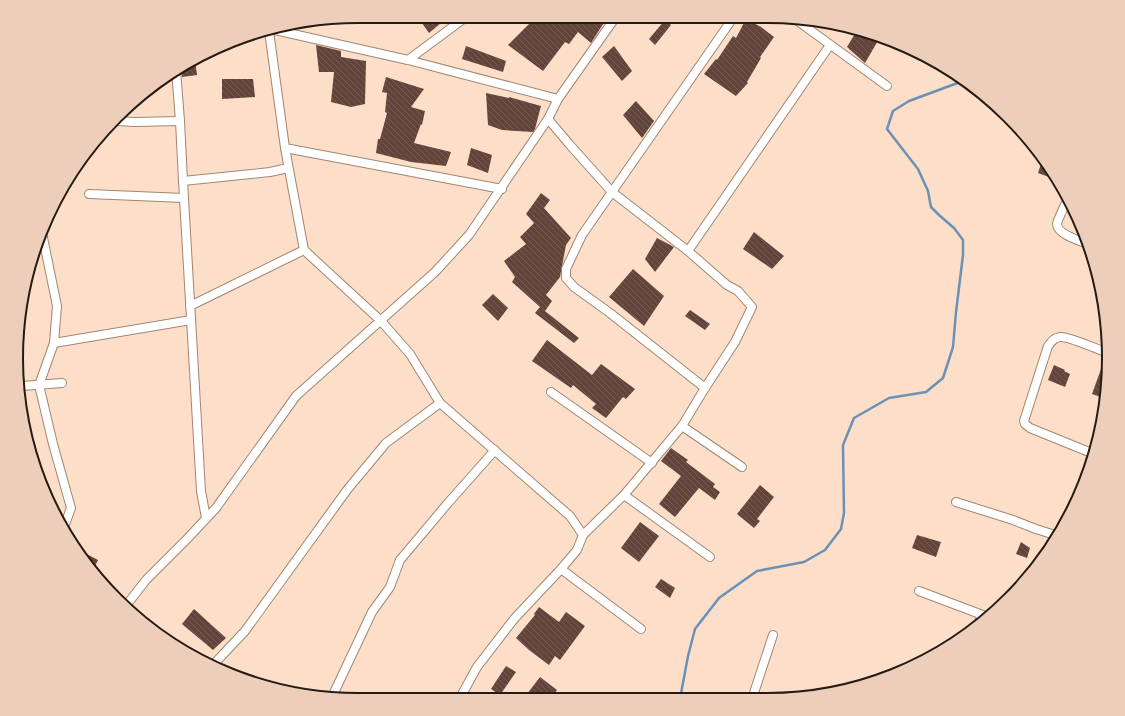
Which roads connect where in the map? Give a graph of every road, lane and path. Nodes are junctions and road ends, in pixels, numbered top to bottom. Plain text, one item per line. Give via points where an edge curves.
1 (458, 23) edge
2 (611, 23) edge
3 (730, 23) edge
4 (804, 25) edge
5 (282, 32) edge
6 (269, 35) edge
7 (830, 45) junction
8 (408, 60) junction
9 (176, 76) edge
10 (887, 86) dead end
11 (558, 99) junction
12 (548, 119) junction
13 (121, 121) edge
14 (180, 121) junction
15 (285, 148) junction
16 (288, 168) junction
17 (182, 181) junction
18 (502, 189) junction
19 (612, 192) junction
20 (88, 194) dead end
21 (184, 198) junction
22 (1065, 206) edge
23 (1080, 241) edge
24 (44, 243) edge
25 (304, 250) junction
26 (688, 251) junction
27 (190, 306) junction
28 (191, 320) junction
29 (381, 321) junction
30 (54, 343) junction
31 (1102, 351) edge
32 (62, 383) dead end
33 (39, 385) junction
34 (25, 386) edge
35 (706, 388) junction
36 (551, 392) dead end
37 (440, 403) junction
38 (682, 426) junction
39 (495, 450) junction
40 (1089, 452) edge
41 (652, 463) junction
42 (742, 467) dead end
43 (624, 495) junction
44 (956, 502) dead end
45 (206, 518) junction
46 (65, 520) edge
47 (1052, 534) edge
48 (583, 535) junction
49 (710, 557) dead end
50 (561, 570) junction
51 (919, 591) dead end
52 (129, 602) edge
53 (982, 615) edge
54 (640, 629) dead end
55 (773, 635) dead end
56 (217, 661) edge
57 (334, 692) edge
58 (463, 693) edge
59 (754, 693) edge

1 - 8 street
2 - 11 street
3 - 19 street
4 - 7 street
5 - 8 street
6 - 15 street
7 - 10 street
7 - 26 street
8 - 11 street
9 - 14 street
11 - 12 street
12 - 18 street
12 - 19 street
13 - 14 street
14 - 17 street
15 - 16 street
15 - 18 street
16 - 17 street
16 - 25 street
17 - 21 street
18 - 29 street via 469,235 435,272
19 - 26 street
19 - 35 street via 582,235 566,269 566,278 574,287
20 - 21 street
21 - 27 street
22 - 23 street via 1057,225 1059,230
24 - 30 street via 57,306
25 - 27 street
25 - 29 street
26 - 35 street via 727,285 738,291 752,307 735,342
27 - 28 street
28 - 30 street
28 - 45 street via 201,496
29 - 37 street via 410,354
29 - 45 street via 296,396 216,508
30 - 33 street
31 - 40 street via 1067,338 1052,340 1024,421 1030,428
32 - 33 street
33 - 34 street
33 - 46 street via 71,508
35 - 38 street
36 - 41 street
37 - 39 street
37 - 56 street via 386,443 347,490 245,631
38 - 41 street
38 - 42 street
39 - 48 street via 570,516
39 - 57 street via 400,560 390,587 372,612
41 - 43 street
43 - 48 street
43 - 49 street
44 - 47 street
45 - 52 street via 146,580
48 - 50 street via 577,550
50 - 54 street
50 - 58 street via 514,620 481,661
51 - 53 street
55 - 59 street

